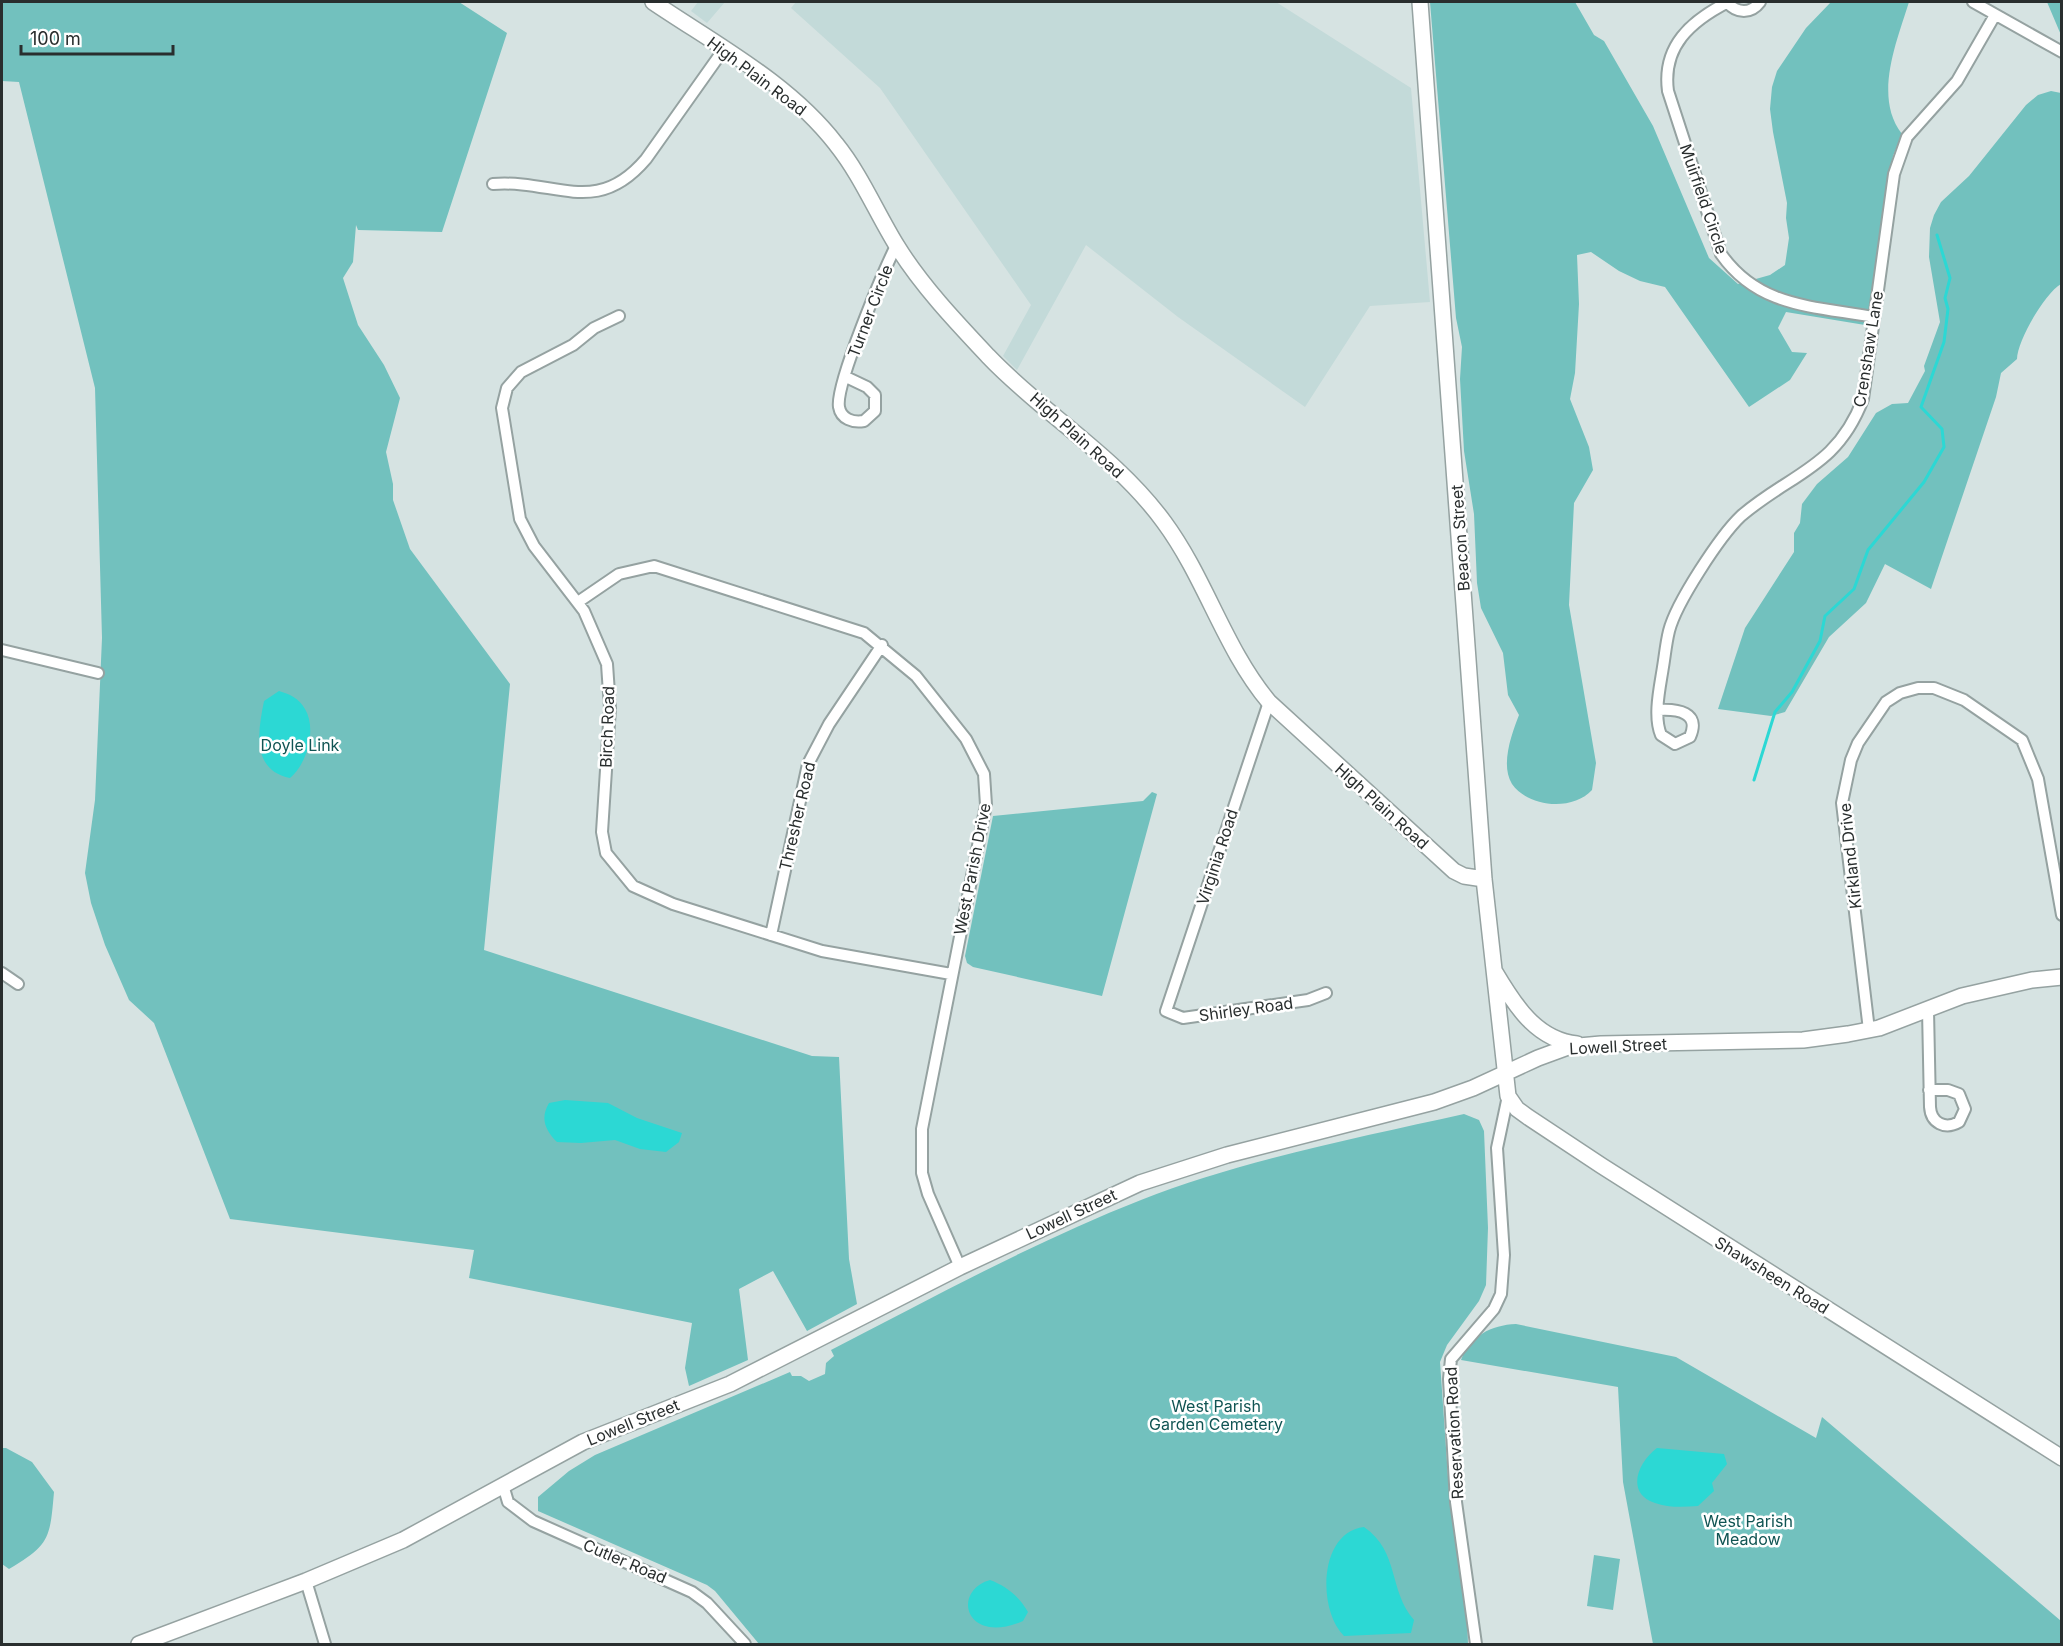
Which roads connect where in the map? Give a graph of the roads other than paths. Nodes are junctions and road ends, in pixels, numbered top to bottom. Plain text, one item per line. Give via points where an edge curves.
1 (653, 2) edge
2 (1420, 2) edge
3 (1728, 2) edge
4 (1760, 2) edge
5 (1972, 2) edge
6 (1995, 15) junction
7 (724, 49) junction
8 (2061, 52) edge
9 (493, 184) dead end
10 (897, 246) junction
11 (619, 316) dead end
12 (1875, 317) junction
13 (846, 377) dead end
14 (578, 602) junction
15 (882, 645) junction
16 (2, 650) edge
17 (98, 673) dead end
18 (1269, 702) junction
19 (1659, 710) dead end
20 (1484, 879) junction
21 (2061, 915) edge
22 (771, 935) junction
23 (1492, 967) junction
24 (2, 973) edge
25 (951, 974) junction
26 (2061, 977) edge
27 (18, 984) dead end
28 (1326, 993) dead end
29 (1928, 1010) junction
30 (1166, 1011) joint
31 (1869, 1030) junction
32 (1586, 1045) junction
33 (1504, 1074) junction
34 (1929, 1090) dead end
35 (1508, 1096) junction
36 (960, 1267) junction
37 (2061, 1458) edge
38 (503, 1485) junction
39 (306, 1581) junction
40 (139, 1644) edge
41 (325, 1644) edge
42 (745, 1644) edge
43 (1476, 1644) edge

1 - 7 main road, High Plain Road
2 - 20 main road, Beacon Street
3 - 4 street, Muirfield Circle via 1742,11 1754,9
3 - 12 street, Muirfield Circle via 1707,13 1680,36 1666,77 1721,254 1732,271 1750,286 1776,299
5 - 6 street
6 - 8 street
6 - 12 street, Crenshaw Lane via 1957,81 1907,137 1899,154
7 - 9 street via 646,159 616,186 580,193 514,182
7 - 10 main road, High Plain Road via 802,108 836,143
10 - 13 street, Turner Circle via 869,305
10 - 18 main road, High Plain Road via 989,358 1126,478 1164,521 1210,599 1232,648
11 - 14 street, Birch Road via 521,372 507,388 503,401 520,519 534,546
12 - 19 street, Crenshaw Lane via 1863,399 1854,422 1830,454 1743,515 1719,542 1669,631
14 - 15 street, West Parish Drive via 619,574 654,566 858,630
14 - 22 street, Birch Road via 599,642 609,678 602,832 611,861 633,886 649,896
15 - 22 street, Thresher Road via 829,724 808,764
15 - 25 street, West Parish Drive via 916,676 946,712 972,748 984,774 986,805
16 - 17 street
18 - 20 main road, High Plain Road via 1454,871
18 - 30 street, Virginia Road
20 - 23 main road, Beacon Street
21 - 31 street, Kirkland Drive via 2038,779 2022,740 1964,700 1934,688 1900,693 1886,702 1858,743 1842,803
22 - 25 street, Birch Road via 848,957
23 - 32 main road via 1520,1012 1557,1040
23 - 33 main road, Beacon Street
24 - 27 street
25 - 36 street, West Parish Drive via 922,1129 921,1156 928,1194
26 - 29 main road, Lowell Street via 1962,996
28 - 30 street, Shirley Road via 1308,1000 1183,1018
29 - 31 main road, Lowell Street
29 - 34 street
31 - 32 main road, Lowell Street via 1803,1040
32 - 33 main road, Lowell Street via 1568,1047
33 - 35 main road
33 - 36 main road, Lowell Street via 1434,1102 1173,1170
35 - 37 main road, Shawsheen Road via 1517,1109 1588,1157
35 - 43 street, Reservation Road via 1497,1148 1504,1255 1501,1294 1494,1309 1451,1359 1449,1379 1456,1502
36 - 38 main road, Lowell Street via 730,1384 583,1442
38 - 39 main road, Lowell Street via 424,1530
38 - 42 street, Cutler Road via 508,1502 533,1521 692,1592
39 - 40 main road, Lowell Street
39 - 41 street

